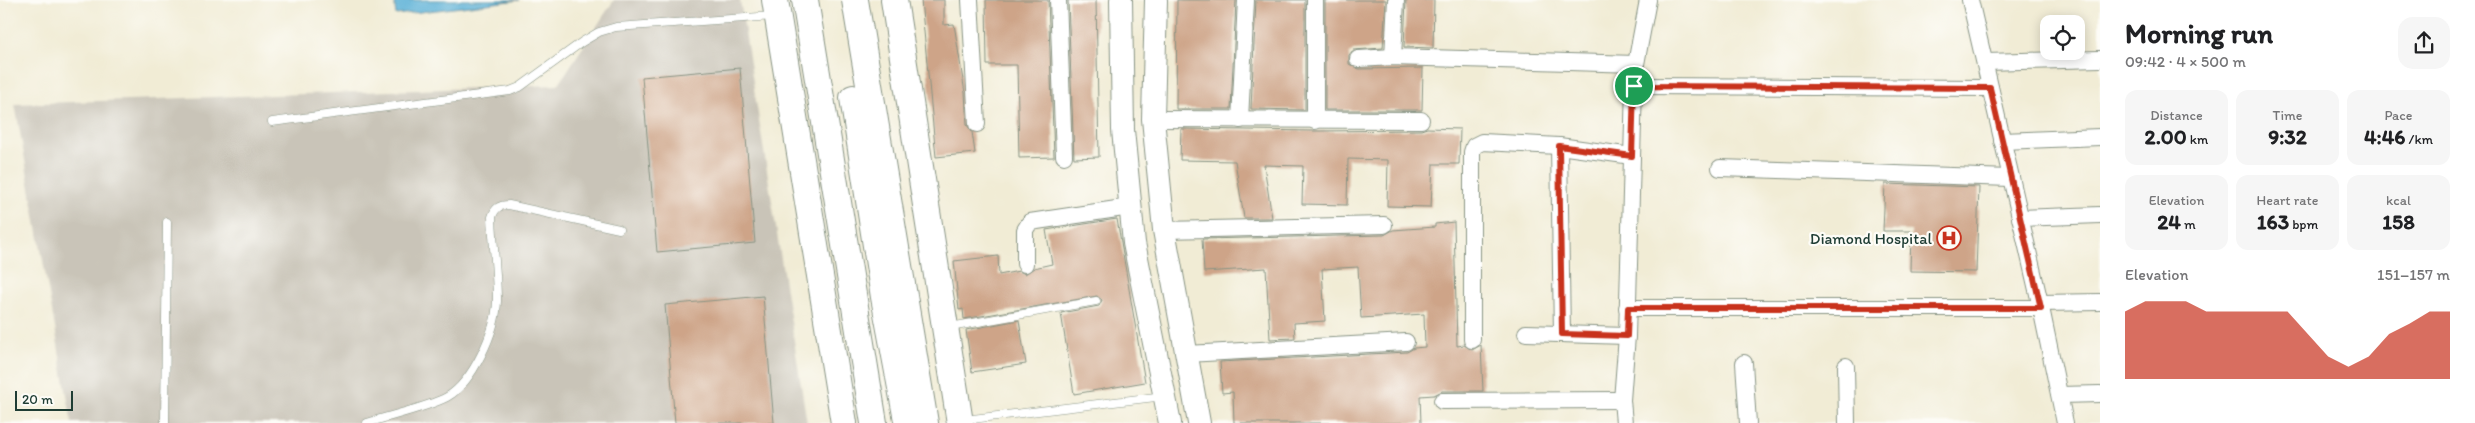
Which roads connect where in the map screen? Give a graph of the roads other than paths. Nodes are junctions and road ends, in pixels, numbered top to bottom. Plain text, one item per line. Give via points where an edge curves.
1 (806, 0) edge
2 (838, 0) edge
3 (855, 0) edge
4 (873, 0) edge
5 (894, 0) edge
6 (970, 0) edge
7 (1058, 0) edge
8 (1121, 0) edge
9 (1156, 0) edge
10 (1246, 0) edge
11 (1316, 0) edge
12 (1396, 0) edge
13 (1648, 0) edge
14 (1970, 0) edge
15 (776, 8) edge
16 (1393, 58) junction
17 (1358, 59) dead end
18 (2100, 59) edge
19 (1985, 62) junction
20 (1636, 64) junction
21 (1634, 86) junction
22 (1990, 88) junction
23 (1153, 119) junction
24 (1240, 120) junction
25 (1315, 120) junction
26 (1421, 120) dead end
27 (272, 122) dead end
28 (977, 124) dead end
29 (2100, 137) edge
30 (2002, 141) junction
31 (1559, 146) junction
32 (1064, 156) dead end
33 (1632, 156) junction
34 (1720, 168) dead end
35 (2010, 178) junction
36 (1130, 207) junction
37 (2100, 216) edge
38 (2020, 218) junction
39 (167, 222) dead end
40 (1384, 225) dead end
41 (619, 229) dead end
42 (1164, 230) junction
43 (1025, 264) dead end
44 (1096, 301) dead end
45 (2100, 302) edge
46 (2041, 306) junction
47 (1628, 308) junction
48 (946, 327) junction
49 (1526, 333) dead end
50 (1562, 334) junction
51 (1627, 336) junction
52 (1472, 340) dead end
53 (1406, 342) dead end
54 (1187, 354) junction
55 (1744, 363) dead end
56 (1846, 366) dead end
57 (2100, 394) edge
58 (2060, 395) junction
59 (1164, 396) junction
60 (1622, 400) junction
61 (1442, 401) dead end
62 (954, 422) edge
63 (165, 423) edge
64 (367, 423) edge
65 (844, 423) edge
66 (874, 423) edge
67 (907, 423) edge
68 (925, 423) edge
69 (1170, 423) edge
70 (1200, 423) edge
71 (1624, 423) edge
72 (1748, 423) edge
73 (1847, 423) edge
74 (2065, 423) edge

1 - 66 main road
2 - 67 main road
3 - 68 main road
4 - 62 main road
5 - 48 main road
6 - 28 street
7 - 32 street
8 - 36 street via 1122,130
9 - 23 street
10 - 24 street
11 - 25 street
12 - 16 street
13 - 20 street
14 - 19 street
15 - 27 lane via 616,27 599,32 515,89
15 - 65 main road
16 - 17 street
16 - 20 street
18 - 19 street
19 - 22 street
20 - 21 street
21 - 22 street
21 - 33 street
22 - 30 street
23 - 24 street
23 - 42 street
24 - 25 street
25 - 26 street
29 - 30 street
30 - 35 street
31 - 33 street
31 - 50 street
31 - 52 street via 1482,142 1474,146
33 - 47 street
34 - 35 street
35 - 38 street
36 - 43 street via 1030,222 1024,230
36 - 59 street
37 - 38 street
38 - 46 street
39 - 63 lane
40 - 42 street
41 - 64 lane via 500,205 492,217 497,302 486,342 468,377 446,398
42 - 54 street
44 - 48 lane
45 - 46 street
46 - 47 street
46 - 58 street
47 - 51 street
48 - 62 main road
49 - 50 street
50 - 51 street
51 - 60 street
53 - 54 street
54 - 70 street
55 - 72 street
56 - 73 street
57 - 58 street
58 - 74 street
59 - 62 lane
59 - 69 street
60 - 61 street
60 - 71 street

